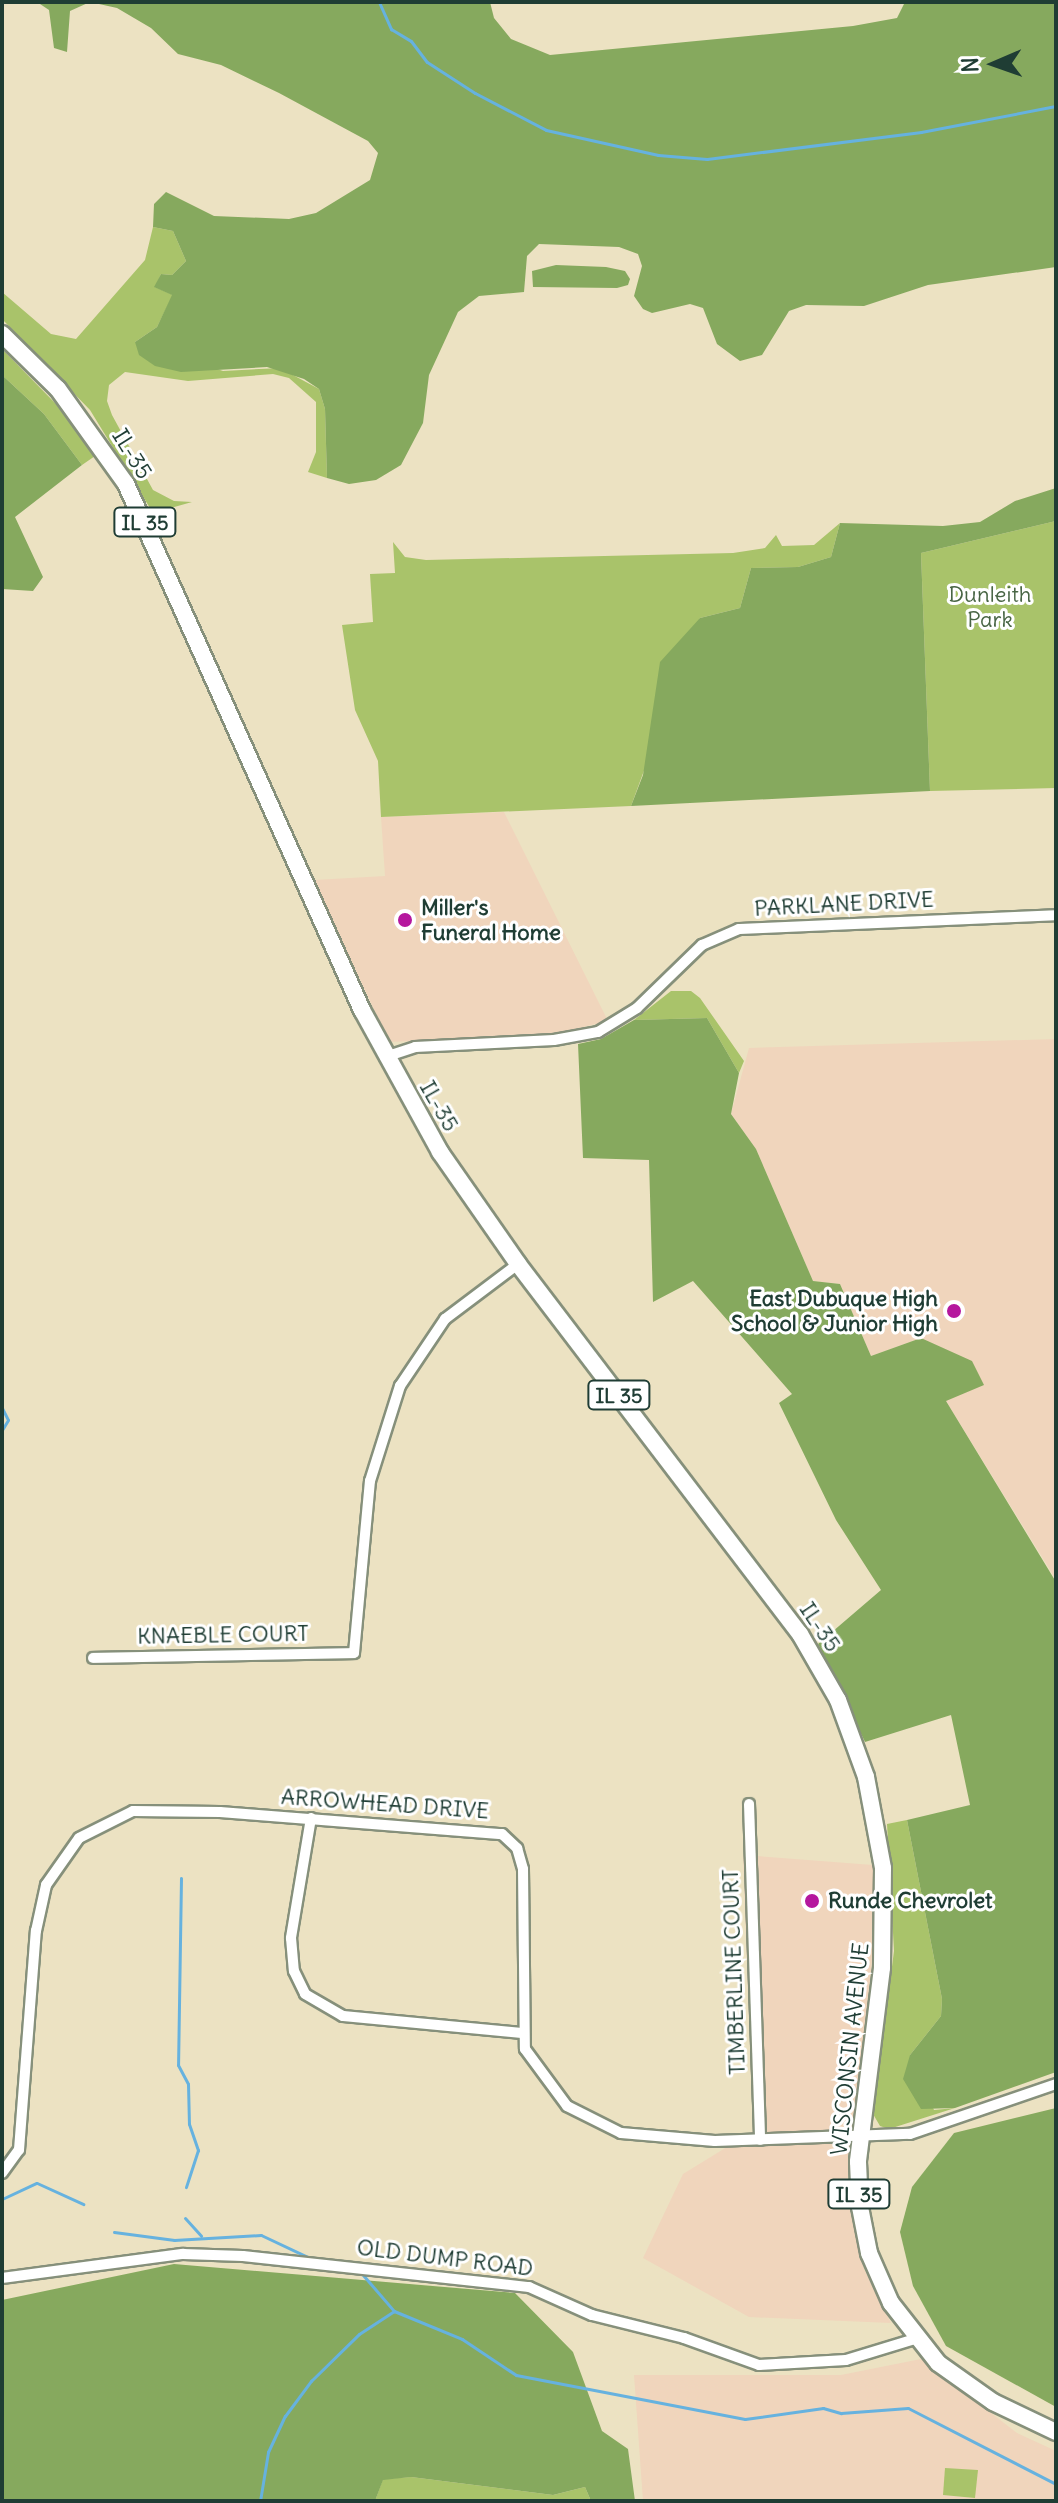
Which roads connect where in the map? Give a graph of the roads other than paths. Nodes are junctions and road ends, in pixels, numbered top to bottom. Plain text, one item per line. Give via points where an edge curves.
1 (2, 334) edge
2 (1056, 915) edge
3 (385, 1057) junction
4 (518, 1264) junction
5 (93, 1658) dead end
6 (749, 1804) dead end
7 (311, 1818) junction
8 (883, 1868) joint
9 (522, 2033) junction
10 (1056, 2084) edge
11 (861, 2138) junction
12 (760, 2140) junction
13 (2, 2173) edge
14 (2, 2278) edge
15 (915, 2339) junction
16 (1056, 2432) edge

1 - 3 main road, IL-35 / IL 35 via 58,389 126,484
2 - 3 street, PARKLANE DRIVE via 739,929 702,945 637,1008 598,1032 554,1040 415,1047
3 - 4 main road, IL-35 / IL 35 via 440,1152
4 - 5 street, KNAEBLE COURT via 445,1319 400,1386 370,1481 354,1653
4 - 8 main road, IL-35 / IL 35 via 821,1667 866,1777
6 - 12 street, TIMBERLINE COURT
7 - 9 street, ARROWHEAD DRIVE via 493,1831 511,1841 521,1858 524,1883
7 - 9 street via 291,1938 294,1971 305,1994 343,2016
7 - 13 street, ARROWHEAD DRIVE via 133,1811 103,1822 69,1849 41,1901 19,2150
8 - 11 main road, WISCONSIN AVENUE / IL 35 via 882,1968
9 - 12 street, ARROWHEAD DRIVE via 525,2049 546,2084 594,2124 621,2133 677,2139
10 - 11 street, ARROWHEAD DRIVE via 910,2134
11 - 12 street, ARROWHEAD DRIVE
11 - 15 main road, WISCONSIN AVENUE / IL 35 via 858,2185 865,2239 891,2303
14 - 15 street, OLD DUMP ROAD via 183,2254 243,2256 529,2287 592,2315 684,2338 759,2365 846,2360
15 - 16 main road, WISCONSIN AVENUE / IL 35 via 966,2385

